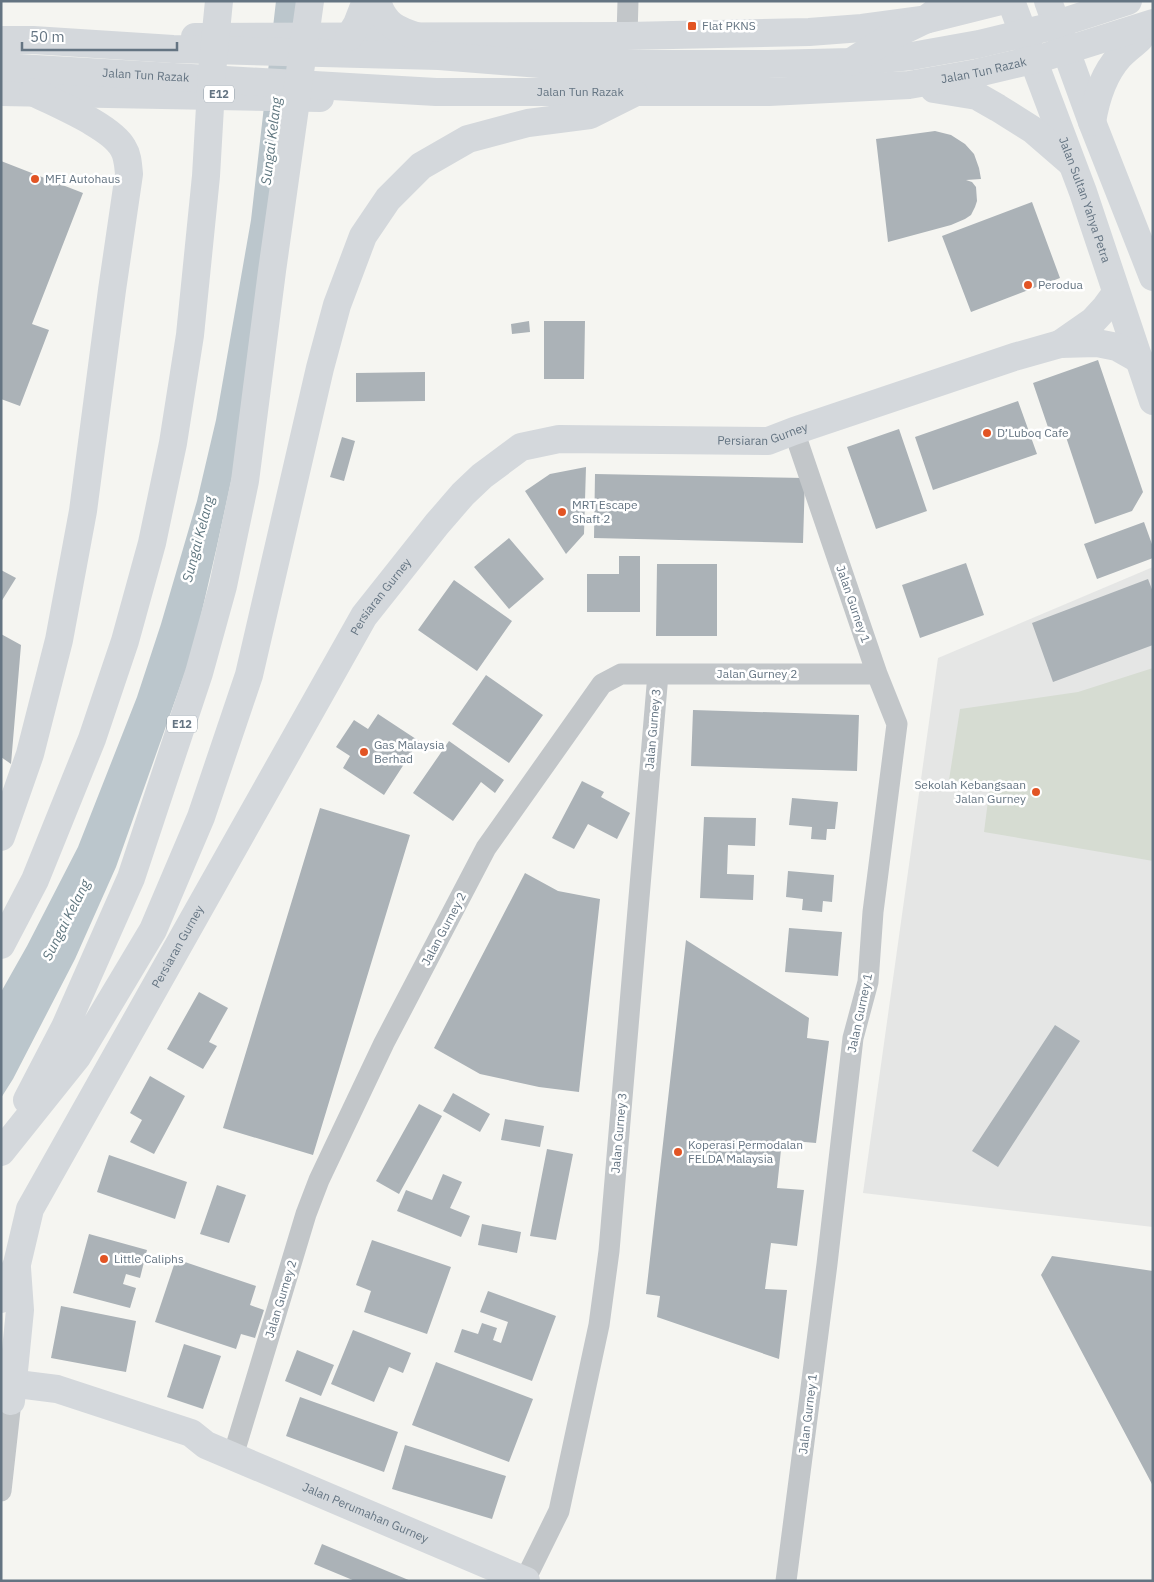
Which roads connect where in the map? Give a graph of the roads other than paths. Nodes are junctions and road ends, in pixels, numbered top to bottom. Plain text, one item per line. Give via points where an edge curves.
1 (219, 1) edge
2 (234, 1) edge
3 (366, 1) edge
4 (377, 1) edge
5 (628, 1) edge
6 (950, 1) edge
7 (1001, 1) edge
8 (1011, 1) edge
9 (1048, 1) edge
10 (1128, 1) edge
11 (311, 4) edge
12 (1, 29) edge
13 (1148, 32) edge
14 (627, 36) junction
15 (349, 37) junction
16 (420, 37) junction
17 (1, 40) edge
18 (1070, 60) junction
19 (851, 62) junction
20 (1, 67) edge
21 (1036, 69) junction
22 (934, 89) junction
23 (1, 92) edge
24 (33, 92) junction
25 (634, 92) junction
26 (1092, 122) junction
27 (1072, 164) junction
28 (206, 176) junction
29 (1151, 271) edge
30 (1116, 293) junction
31 (1060, 344) junction
32 (1140, 360) junction
33 (1153, 402) edge
34 (794, 431) junction
35 (658, 674) junction
36 (877, 674) junction
37 (1, 837) edge
38 (1, 945) edge
39 (1, 1150) edge
40 (9, 1260) edge
41 (1, 1299) edge
42 (7, 1392) edge
43 (232, 1456) junction
44 (1, 1491) edge
45 (526, 1580) edge
46 (786, 1581) edge

1 - 28 main road
2 - 28 main road, E12
3 - 15 main road
4 - 16 main road via 389,23
5 - 14 street
6 - 19 main road via 925,20
7 - 14 main road via 928,19 862,28
8 - 21 main road, Jalan Sultan Yahya Petra
9 - 18 main road
10 - 19 main road via 1045,28 979,44 912,56
11 - 39 main road, E12 via 245,480 223,586 200,673 131,878 65,1027
12 - 15 main road via 205,37
13 - 18 main road, Jalan Tun Razak
13 - 25 main road, Jalan Tun Razak via 977,73 909,85 769,92
13 - 26 main road via 1119,57 1105,77
14 - 16 main road
15 - 16 main road
17 - 19 main road via 173,49 439,56 540,64
18 - 21 main road, Jalan Tun Razak
18 - 26 main road
20 - 25 main road, Jalan Tun Razak via 436,92
21 - 22 main road, Jalan Tun Razak
21 - 27 main road, Jalan Sultan Yahya Petra
22 - 24 main road, Jalan Tun Razak via 872,98 746,105
22 - 27 main road via 976,96 1033,130
23 - 24 main road, Jalan Tun Razak
24 - 37 main road via 113,136 128,159 129,174 83,511 59,640 30,754
25 - 39 main road via 590,115 528,123 468,139 421,166 388,199 363,236 337,306 320,368 249,675 201,817 153,930 77,1057
26 - 29 main road
27 - 30 main road, Jalan Sultan Yahya Petra
28 - 38 main road, E12 via 190,335 173,443 152,543 126,641 92,739 35,880
30 - 31 main road, Persiaran Gurney via 1093,321
30 - 32 main road, Jalan Sultan Yahya Petra
31 - 32 main road, Persiaran Gurney via 1096,343 1117,347
31 - 34 main road, Persiaran Gurney
32 - 33 main road, Jalan Sultan Yahya Petra
34 - 36 street, Jalan Gurney 1
34 - 40 main road, Persiaran Gurney via 768,441 559,439 521,447 469,488 364,616 30,1209
35 - 36 street, Jalan Gurney 2
35 - 43 street, Jalan Gurney 2 via 621,674 602,684 483,853 384,1043 319,1180
35 - 45 street, Jalan Gurney 3 via 609,1250 599,1325 559,1511
36 - 46 street, Jalan Gurney 1 via 897,724 873,912 868,982 853,1038
40 - 41 main road, Persiaran Gurney
40 - 42 main road via 20,1310
42 - 43 main road, Jalan Perumahan Gurney via 57,1389 191,1433 206,1445
42 - 44 street
43 - 45 main road, Jalan Perumahan Gurney

